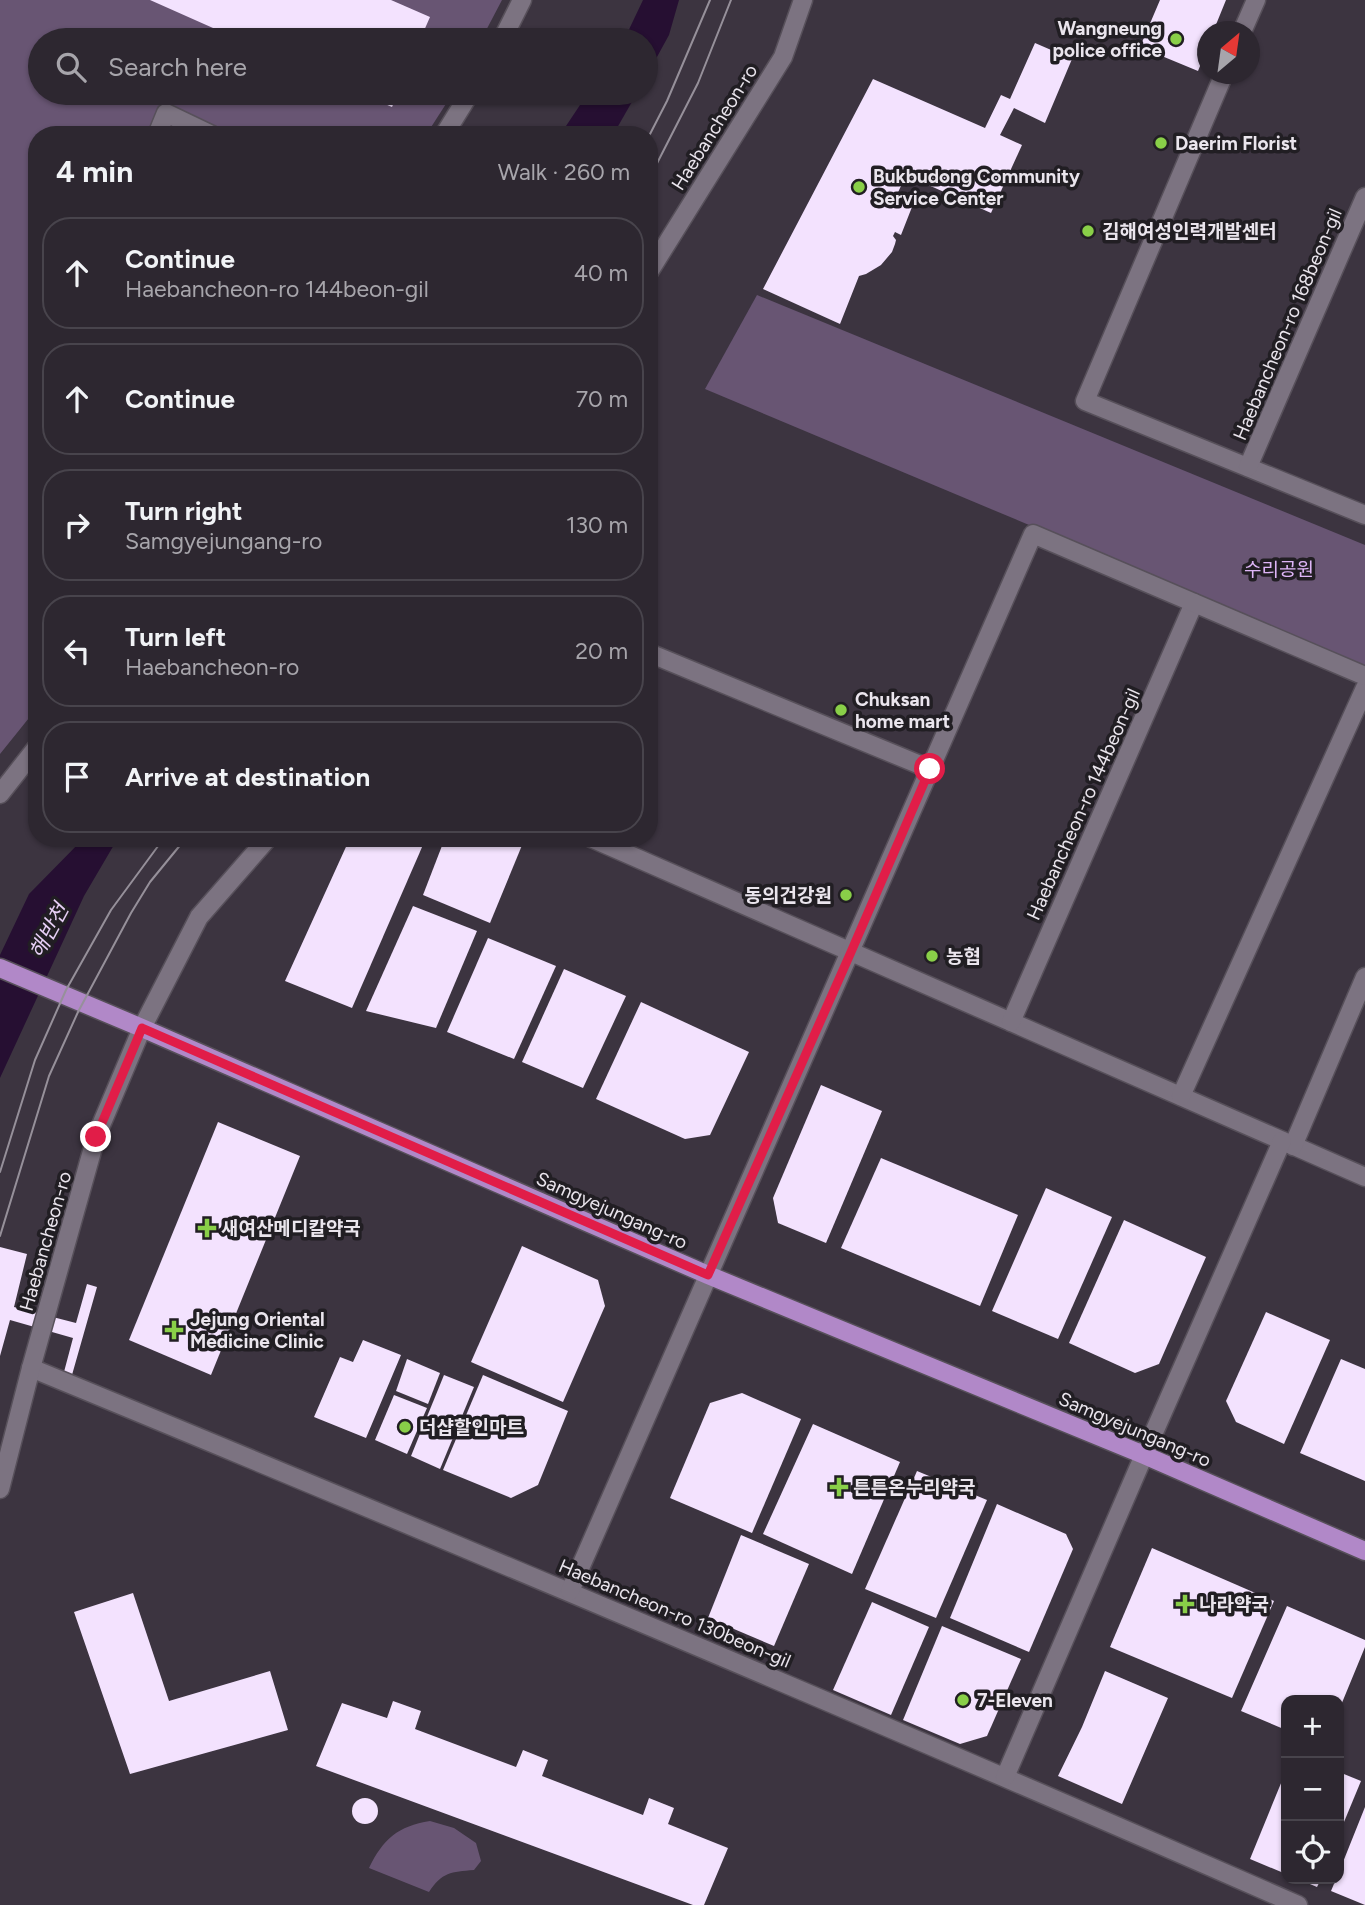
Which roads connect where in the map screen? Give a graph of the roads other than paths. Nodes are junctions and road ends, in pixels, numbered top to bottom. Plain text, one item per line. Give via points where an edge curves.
1 (522, 0) edge
2 (803, 0) edge
3 (1256, 0) edge
4 (1247, 21) edge
5 (508, 28) edge
6 (1220, 84) edge
7 (463, 105) edge
8 (161, 126) edge
9 (193, 126) edge
10 (450, 126) edge
11 (1365, 197) edge
12 (658, 258) edge
13 (1248, 467) junction
14 (1365, 515) edge
15 (1194, 603) junction
16 (658, 657) edge
17 (1365, 676) edge
18 (1365, 688) edge
19 (28, 758) edge
20 (930, 769) junction
21 (0, 794) edge
22 (260, 847) edge
23 (612, 847) edge
24 (851, 952) junction
25 (0, 968) edge
26 (1365, 977) edge
27 (1011, 1022) junction
28 (142, 1028) junction
29 (1181, 1097) junction
30 (1287, 1143) junction
31 (1365, 1177) edge
32 (708, 1275) junction
33 (31, 1368) junction
34 (1144, 1455) junction
35 (0, 1489) edge
36 (1365, 1551) edge
37 (570, 1591) junction
38 (1005, 1777) junction
39 (1298, 1905) edge

1 - 5 street
2 - 12 street, Haebancheon-ro via 783,57
3 - 4 street
6 - 13 street via 1085,401
7 - 10 street
8 - 9 street via 166,113
11 - 13 street, Haebancheon-ro 168beon-gil
13 - 14 street
15 - 17 street
15 - 20 street via 1033,534
15 - 27 street, Haebancheon-ro 144beon-gil
16 - 20 street
18 - 29 street
19 - 21 street
20 - 24 street
22 - 28 street, Haebancheon-ro via 200,918
23 - 24 street
24 - 27 street
24 - 32 street
25 - 28 main road, Samgyejungang-ro
26 - 30 street
27 - 29 street
28 - 32 main road, Samgyejungang-ro
28 - 33 street, Haebancheon-ro via 96,1137
29 - 30 street
30 - 31 street
30 - 34 street
32 - 34 main road, Samgyejungang-ro
32 - 37 street
33 - 35 street, Haebancheon-ro
33 - 37 street, Haebancheon-ro 130beon-gil
34 - 36 main road, Samgyejungang-ro
34 - 38 street
37 - 38 street, Haebancheon-ro 130beon-gil
38 - 39 street, Haebancheon-ro 130beon-gil

